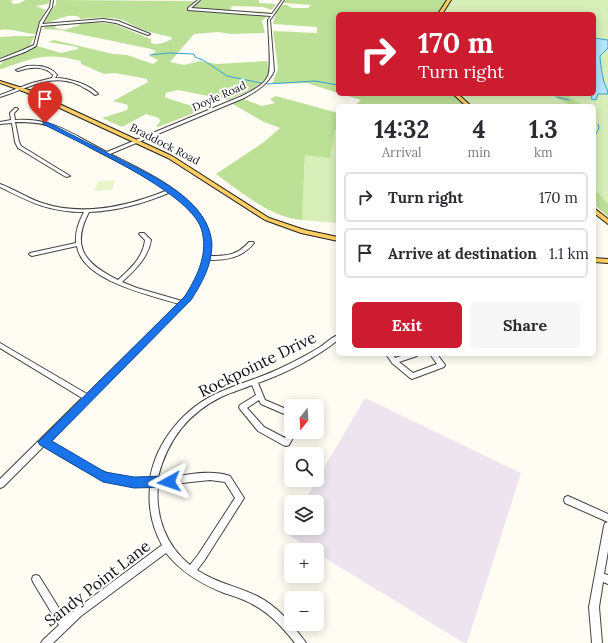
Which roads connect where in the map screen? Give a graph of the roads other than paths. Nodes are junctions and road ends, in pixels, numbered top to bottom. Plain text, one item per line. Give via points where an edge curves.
1 (52, 0) edge
2 (199, 0) edge
3 (283, 0) edge
4 (449, 0) edge
5 (441, 12) edge
6 (271, 15) junction
7 (40, 25) junction
8 (148, 34) dead end
9 (0, 60) edge
10 (18, 70) dead end
11 (53, 79) junction
12 (0, 80) edge
13 (22, 88) junction
14 (96, 94) dead end
15 (0, 96) edge
16 (457, 96) edge
17 (467, 104) edge
18 (16, 109) dead end
19 (14, 122) junction
20 (0, 123) edge
21 (137, 140) junction
22 (106, 154) junction
23 (68, 176) dead end
24 (0, 185) edge
25 (170, 190) junction
26 (87, 211) junction
27 (596, 212) edge
28 (608, 222) edge
29 (142, 234) dead end
30 (336, 234) edge
31 (336, 239) edge
32 (251, 242) dead end
33 (78, 244) junction
34 (32, 254) dead end
35 (596, 255) edge
36 (608, 256) edge
37 (207, 258) junction
38 (596, 260) edge
39 (608, 261) edge
40 (119, 282) junction
41 (183, 303) junction
42 (336, 338) edge
43 (0, 346) edge
44 (390, 356) edge
45 (409, 356) edge
46 (435, 356) edge
47 (394, 361) junction
48 (254, 382) junction
49 (260, 396) junction
50 (88, 398) junction
51 (284, 411) edge
52 (288, 439) edge
53 (44, 442) junction
54 (153, 483) junction
55 (0, 484) edge
56 (568, 500) dead end
57 (608, 518) edge
58 (608, 526) edge
59 (167, 547) junction
60 (191, 571) junction
61 (600, 576) junction
62 (36, 579) dead end
63 (608, 580) edge
64 (64, 625) junction
65 (46, 643) edge
66 (301, 643) edge
67 (597, 643) edge

1 - 7 street via 51,7
2 - 6 street via 189,8
3 - 6 street
4 - 5 main road
6 - 21 street, Doyle Road via 269,28 272,68 271,75 265,82 243,96
7 - 8 street via 106,20 125,24
7 - 9 street via 34,46
10 - 11 street via 29,67 46,69 54,74
11 - 13 street
11 - 14 street via 70,81
12 - 13 main road, Braddock Road
13 - 15 street
13 - 21 main road, Braddock Road
16 - 17 main road
18 - 19 street via 13,112
19 - 20 street
19 - 22 street via 32,121 49,124
19 - 23 street via 19,147
21 - 22 street, Doyle Road
21 - 30 main road, Braddock Road via 192,164 268,214 305,228
21 - 31 main road, Braddock Road via 188,167 267,219 303,232
22 - 25 street via 155,179
24 - 26 street via 43,205 63,210
25 - 26 street via 131,205
25 - 37 street via 190,206 201,220 207,237
26 - 33 street via 79,229
27 - 28 main road
29 - 40 street via 148,240 146,252 138,264
32 - 37 street via 245,250 233,256
33 - 34 street
33 - 40 street via 90,266
35 - 36 main road
37 - 41 street via 199,281
38 - 39 main road
40 - 41 street
41 - 50 street
42 - 48 street, Rockpointe Drive via 288,367
43 - 50 street
44 - 47 street
45 - 47 street
46 - 47 street via 442,365 412,376
48 - 49 street
48 - 54 street, Rockpointe Drive via 221,394 187,417 167,442
49 - 51 street via 264,402
49 - 52 street via 242,407 261,429 286,443
50 - 53 street
53 - 54 street via 103,477 123,482
53 - 55 street
54 - 59 street, Rockpointe Drive via 155,516
54 - 60 street via 221,477 231,483 240,498
56 - 57 street
58 - 61 street
59 - 60 street, Rockpointe Drive
59 - 64 street, Sandy Point Lane
60 - 66 street, Rockpointe Drive via 207,582 265,606
61 - 63 street
61 - 67 street via 594,607
62 - 64 street
64 - 65 street, Sandy Point Lane

